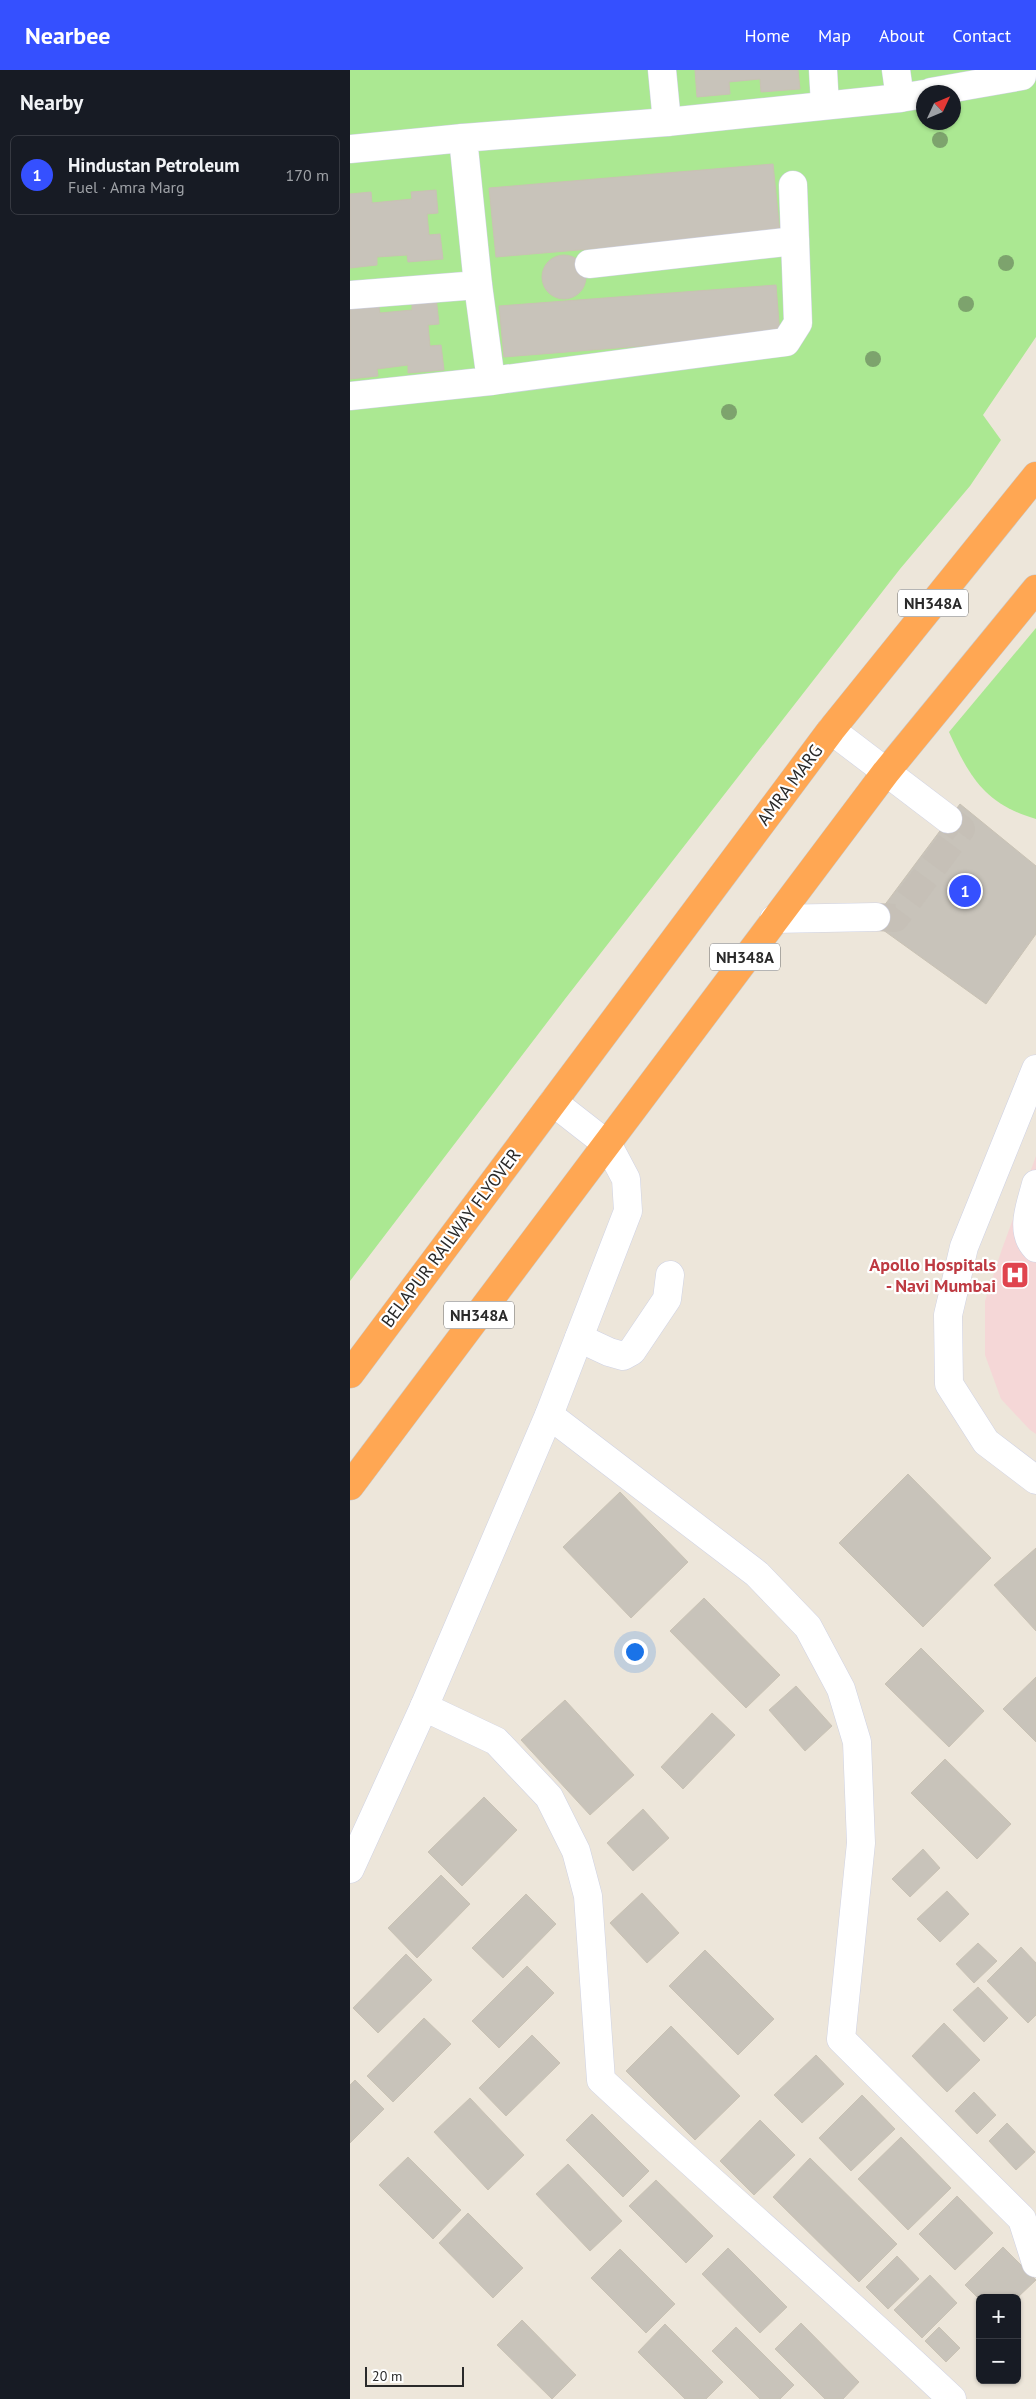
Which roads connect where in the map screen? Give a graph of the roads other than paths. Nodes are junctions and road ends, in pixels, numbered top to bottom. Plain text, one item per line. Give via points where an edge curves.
1 (662, 70) edge
2 (824, 70) edge
3 (896, 70) edge
4 (1022, 70) edge
5 (961, 87) edge
6 (912, 96) edge
7 (825, 105) junction
8 (667, 122) junction
9 (463, 138) junction
10 (350, 149) edge
11 (793, 186) dead end
12 (795, 241) junction
13 (589, 264) dead end
14 (478, 285) junction
15 (350, 295) edge
16 (491, 381) junction
17 (350, 396) edge
18 (1036, 476) edge
19 (1036, 589) edge
20 (831, 730) junction
21 (886, 772) junction
22 (948, 819) tunnel mouth
23 (876, 917) tunnel mouth
24 (774, 918) junction
25 (1036, 1069) edge
26 (553, 1102) junction
27 (608, 1145) junction
28 (1036, 1184) edge
29 (1036, 1248) edge
30 (670, 1275) dead end
31 (579, 1338) junction
32 (350, 1374) edge
33 (549, 1415) junction
34 (1036, 1480) edge
35 (350, 1486) edge
36 (424, 1708) junction
37 (350, 1869) edge
38 (1036, 2263) edge
39 (952, 2399) edge

1 - 8 street
2 - 7 street
3 - 6 street
4 - 5 street via 1022,76
6 - 7 street
7 - 8 street
8 - 9 street
9 - 10 street
9 - 14 street
11 - 12 street
12 - 13 street
12 - 16 street via 798,323 786,342
14 - 15 street
14 - 16 street
16 - 17 street
18 - 20 highway, AMRA MARG / NH348A
19 - 21 highway, NH348A
20 - 21 street
20 - 26 highway, AMRA MARG / NH348A
21 - 22 street
21 - 24 highway, NH348A
23 - 24 street
24 - 27 highway, NH348A
25 - 34 street via 964,1248 948,1314 949,1384 986,1442
26 - 27 street
26 - 32 highway, BELAPUR RAILWAY FLYOVER / NH348A
27 - 31 street via 626,1179 628,1211
27 - 35 highway, NH348A
28 - 29 street via 1026,1223
30 - 31 street via 667,1299 632,1351 623,1356
31 - 33 street
33 - 36 street
33 - 38 street via 757,1574 808,1627 840,1689 857,1742 861,1843 841,2039 1022,2219
36 - 37 street
36 - 39 street via 496,1741 549,1797 576,1851 588,1896 601,2080

